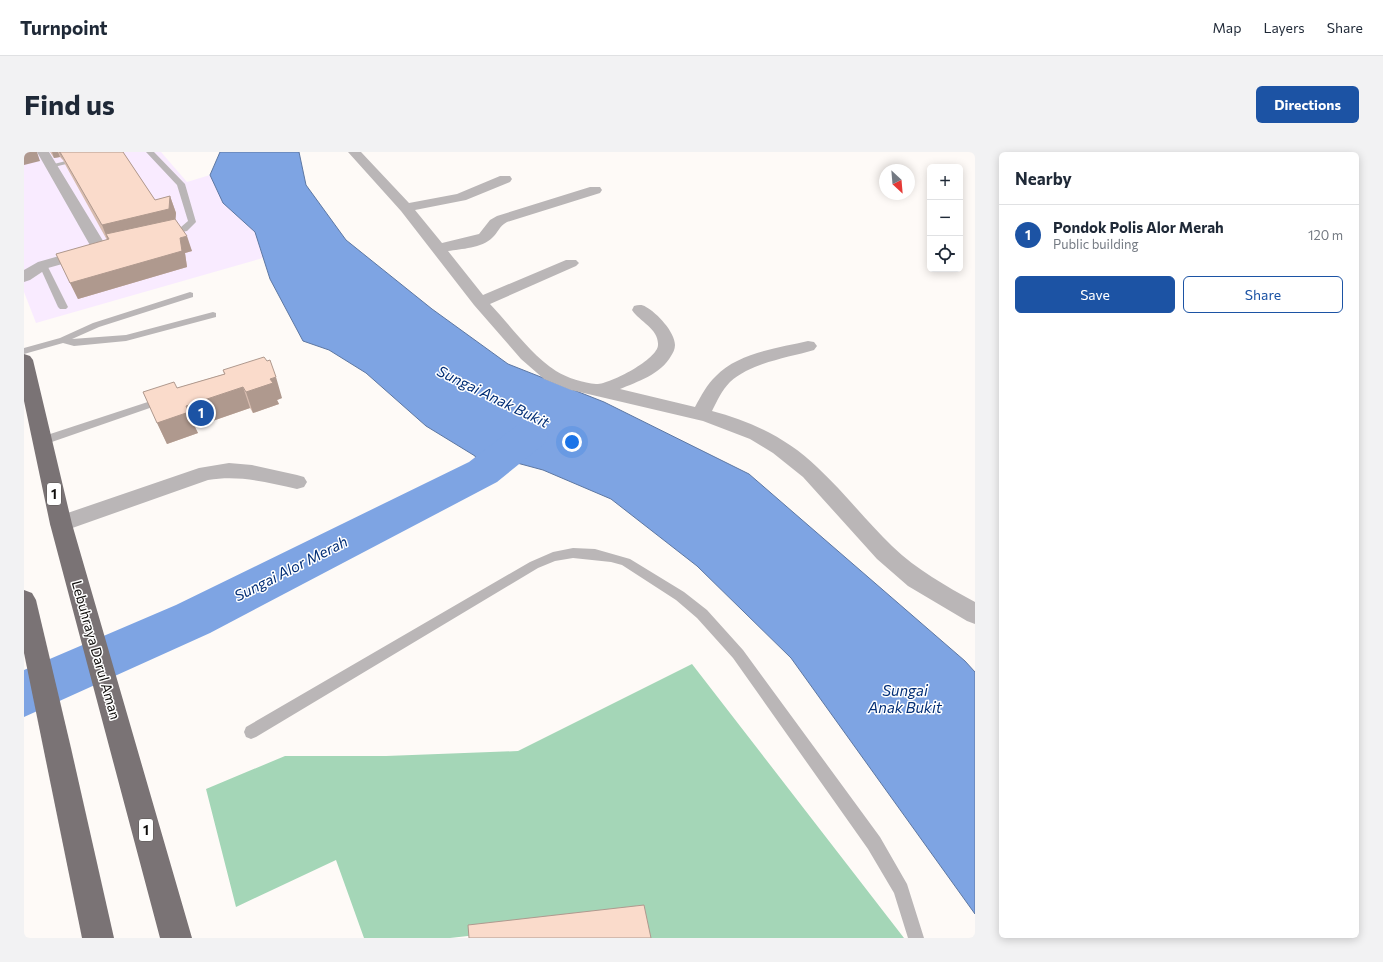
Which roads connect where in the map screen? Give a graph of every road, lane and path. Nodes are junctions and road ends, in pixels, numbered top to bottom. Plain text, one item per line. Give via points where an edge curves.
1 (43, 152) edge
2 (111, 152) edge
3 (150, 152) edge
4 (354, 152) edge
5 (50, 166) junction
6 (505, 179) dead end
7 (595, 190) dead end
8 (406, 208) junction
9 (161, 235) edge
10 (437, 249) junction
11 (570, 263) dead end
12 (43, 265) junction
13 (24, 277) edge
14 (190, 295) dead end
15 (480, 302) junction
16 (63, 307) dead end
17 (640, 310) dead end
18 (213, 315) dead end
19 (63, 340) junction
20 (808, 346) dead end
21 (24, 351) edge
22 (24, 360) edge
23 (598, 391) junction
24 (171, 398) edge
25 (700, 414) junction
26 (42, 441) junction
27 (297, 482) dead end
28 (60, 524) junction
29 (24, 600) edge
30 (975, 614) edge
31 (251, 732) dead end
32 (98, 938) edge
33 (176, 938) edge
34 (916, 938) edge

1 - 5 street
2 - 5 lane
3 - 9 lane via 181,184 192,222 184,229
4 - 8 street
5 - 12 street via 104,248
6 - 8 street via 461,197
7 - 10 street via 502,219 493,224 488,234 481,238
8 - 10 street
10 - 15 street
11 - 15 street
12 - 13 street
12 - 16 lane
14 - 19 lane via 96,325
15 - 23 street via 527,355 550,375
17 - 23 street via 666,337 664,355 651,367
18 - 19 lane via 126,338 74,343
19 - 21 lane
20 - 25 street via 742,366 729,373 722,379
22 - 26 highway, Lebuhraya Darul Aman / 1
23 - 25 street
24 - 26 lane
25 - 30 street via 757,434 780,448 810,472 886,553 916,580
26 - 28 highway, Lebuhraya Darul Aman / 1
27 - 28 street via 240,470 222,469
28 - 33 highway, Lebuhraya Darul Aman / 1
29 - 32 highway
31 - 34 lane via 534,565 573,553 611,557 626,562 680,596 702,614 738,654 891,869 901,890

